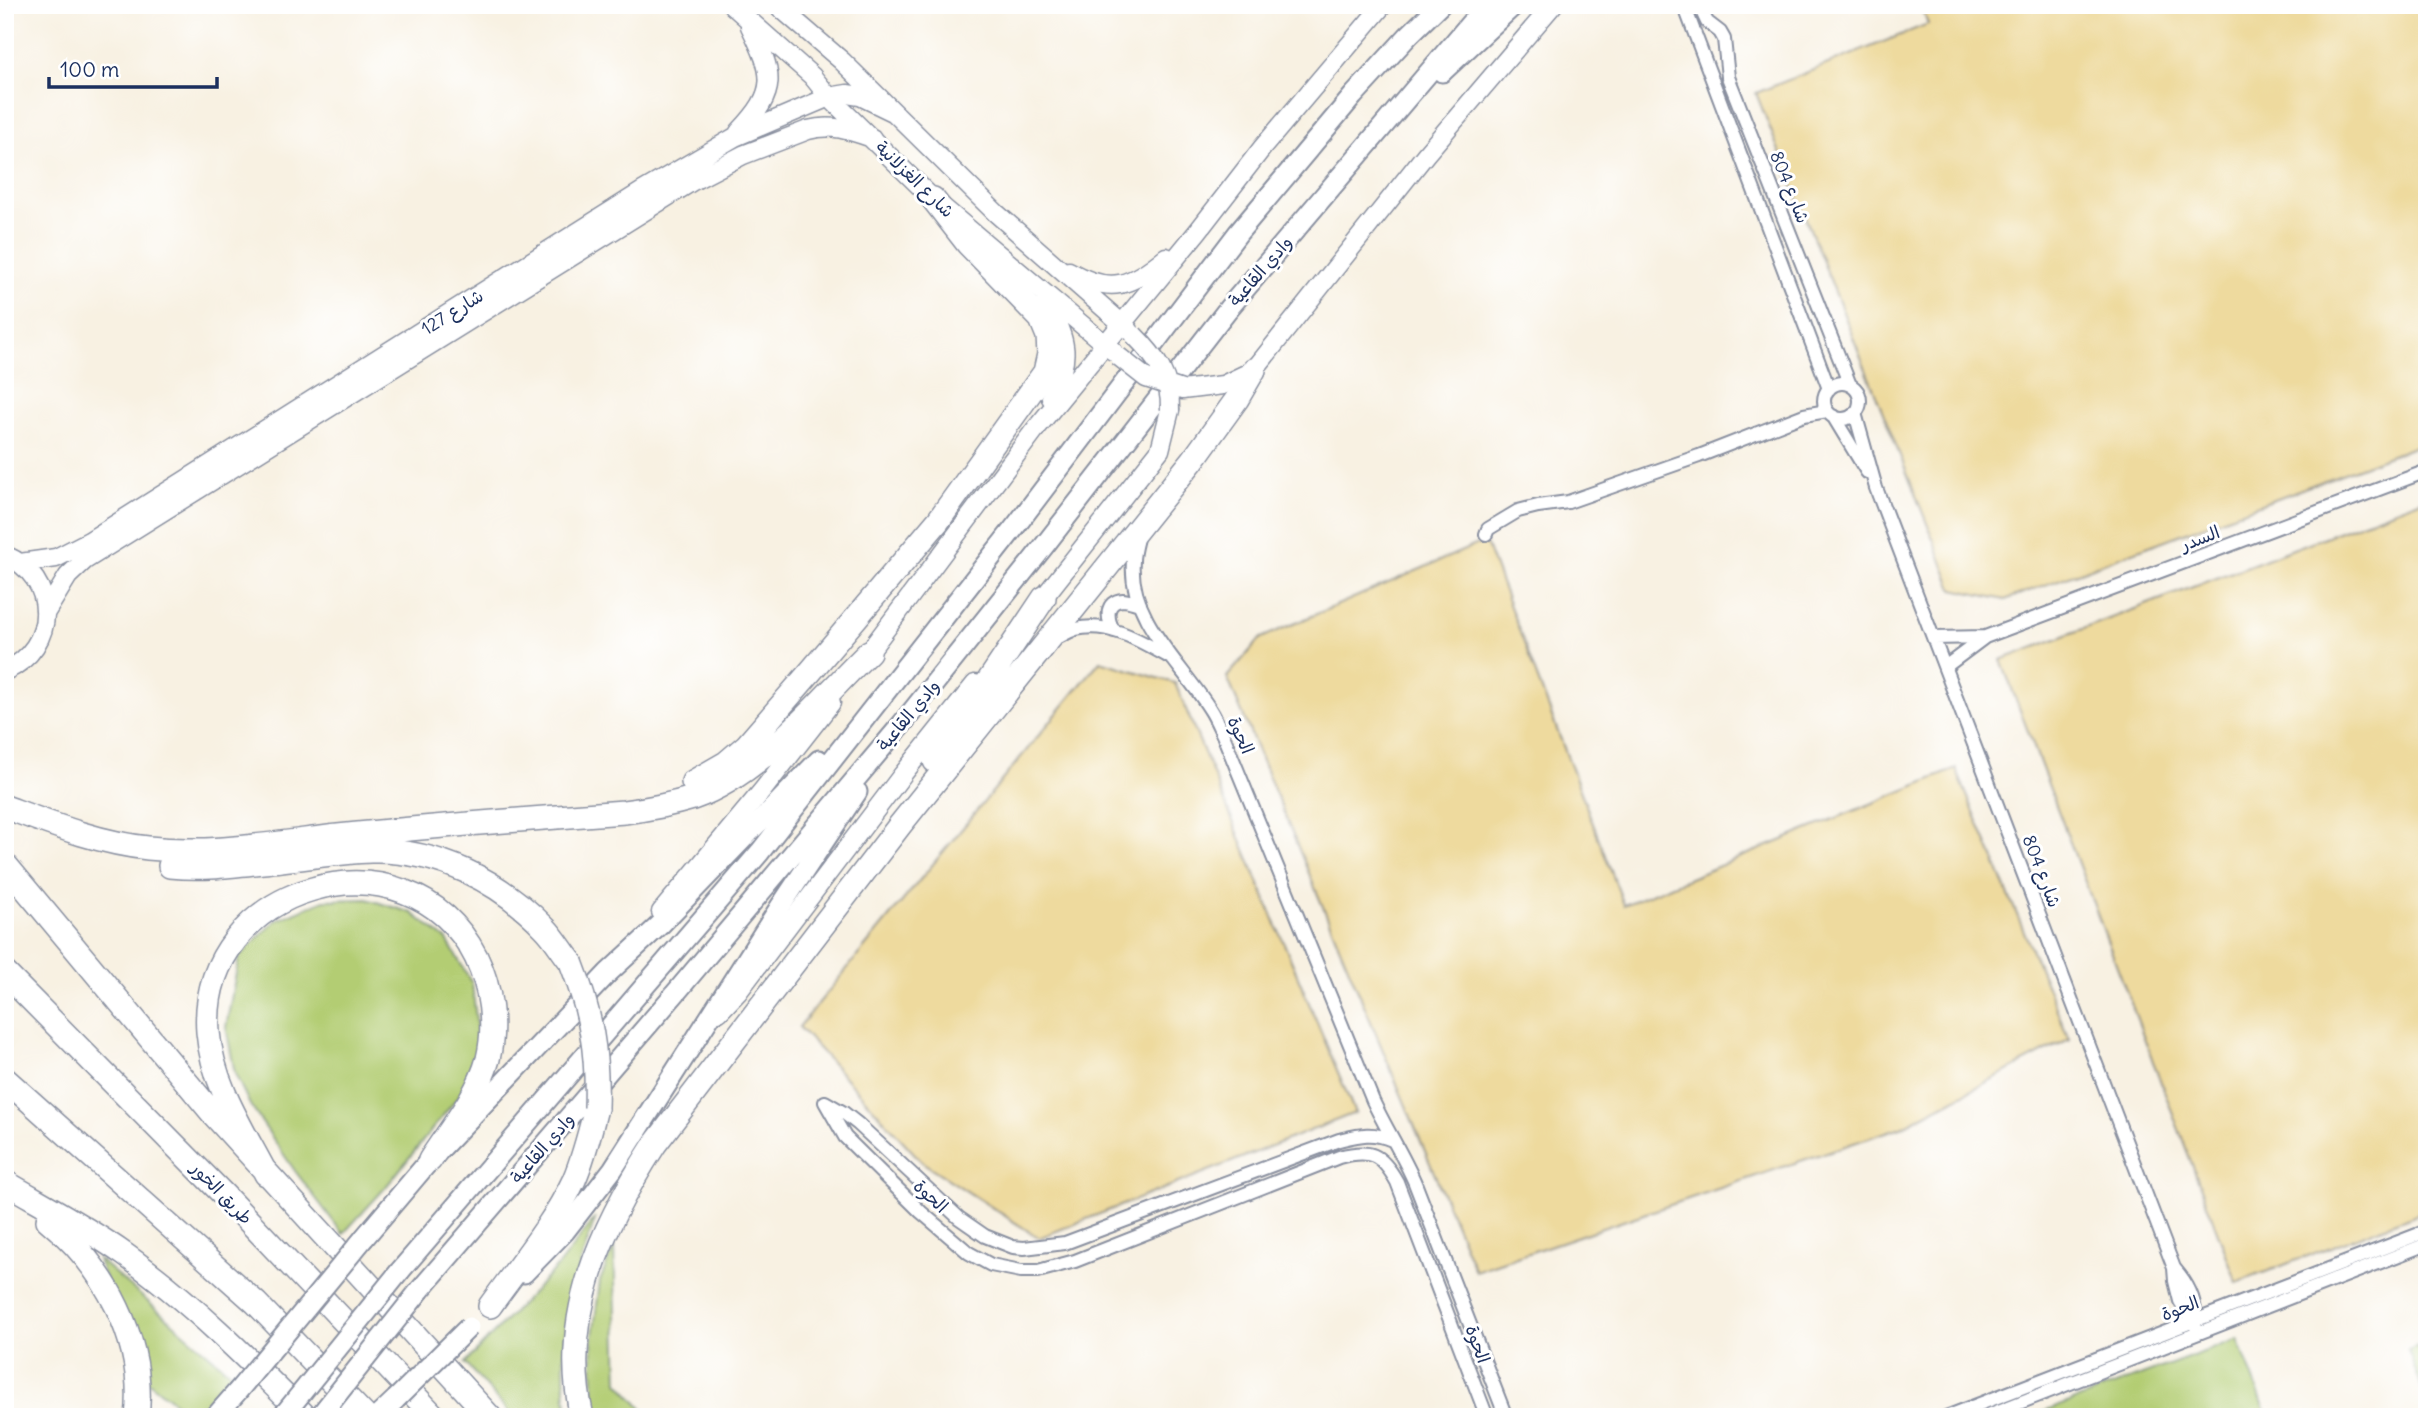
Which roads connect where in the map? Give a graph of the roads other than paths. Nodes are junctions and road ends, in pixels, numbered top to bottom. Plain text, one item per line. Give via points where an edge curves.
1 (777, 5) edge
2 (1383, 5) edge
3 (1431, 5) edge
4 (1440, 5) edge
5 (1486, 5) edge
6 (1514, 5) edge
7 (1684, 5) edge
8 (1699, 5) edge
9 (1554, 6) edge
10 (739, 11) edge
11 (1409, 35) junction
12 (829, 97) junction
13 (893, 112) junction
14 (735, 136) junction
15 (872, 138) junction
16 (1374, 139) junction
17 (743, 155) junction
18 (933, 199) junction
19 (1198, 231) junction
20 (1038, 253) junction
21 (1043, 293) junction
22 (1128, 329) junction
23 (1111, 350) junction
24 (1254, 370) junction
25 (1850, 385) junction
26 (1175, 388) junction
27 (1827, 392) junction
28 (1856, 412) junction
29 (1830, 413) junction
30 (1804, 415) junction
31 (1034, 430) junction
32 (2427, 471) edge
33 (1876, 488) junction
34 (1139, 527) junction
35 (1486, 534) dead end
36 (13, 559) edge
37 (1044, 598) junction
38 (1140, 604) junction
39 (46, 612) junction
40 (1114, 631) junction
41 (1985, 637) junction
42 (1934, 638) junction
43 (1048, 643) junction
44 (869, 652) junction
45 (1174, 660) junction
46 (1945, 667) junction
47 (5, 671) edge
48 (874, 706) junction
49 (902, 724) junction
50 (11, 809) edge
51 (552, 817) junction
52 (900, 825) junction
53 (5, 864) edge
54 (5, 973) edge
55 (608, 973) junction
56 (707, 1025) junction
57 (5, 1079) edge
58 (858, 1124) junction
59 (845, 1137) junction
60 (1392, 1141) junction
61 (430, 1160) junction
62 (1384, 1162) junction
63 (266, 1174) junction
64 (5, 1183) edge
65 (2427, 1231) edge
66 (2427, 1244) edge
67 (490, 1306) junction
68 (2196, 1326) junction
69 (137, 1417) edge
70 (215, 1417) edge
71 (282, 1417) edge
72 (306, 1417) edge
73 (319, 1417) edge
74 (366, 1417) edge
75 (377, 1417) edge
76 (435, 1417) edge
77 (491, 1417) edge
78 (582, 1417) edge
79 (1487, 1417) edge
80 (1506, 1417) edge
81 (1946, 1417) edge
82 (1983, 1417) edge

1 - 13 street, شارع الغزلانية
2 - 19 street
3 - 11 main road
4 - 11 main road, وادي القاعية
5 - 16 main road, وادي القاعية
6 - 16 main road
7 - 27 street, شارع 804
8 - 25 street, شارع 804 via 1707,22 1724,39 1728,78
9 - 24 street via 1426,154
10 - 12 street, شارع الغزلانية
10 - 14 street via 765,56 769,83 760,108
11 - 48 main road, وادي القاعية via 1238,233
12 - 13 street, شارع 127 via 860,96
12 - 14 street, شارع 127
12 - 15 street, شارع الغزلانية
13 - 20 street, شارع الغزلانية
14 - 17 street
14 - 36 street, شارع 127 via 89,541 56,558
15 - 17 street, شارع 127 via 843,128 819,127
15 - 18 street, شارع الغزلانية
16 - 49 main road, وادي القاعية via 1228,309
17 - 39 street, شارع 127 via 639,213 101,550 68,576
18 - 21 street, شارع الغزلانية
18 - 51 highway via 968,244 1041,319 1048,336 1045,372 938,521 747,745 709,774 650,799
19 - 20 street via 1151,270 1121,286 1079,276
19 - 22 street
20 - 22 street, شارع الغزلانية
21 - 23 street, شارع الغزلانية
21 - 31 street via 1066,350 1060,379
22 - 23 street
22 - 26 street, bridge
23 - 26 street, bridge via 1146,378
23 - 31 street
24 - 26 street via 1223,385
24 - 34 highway via 1193,460
25 - 27 street via 1839,383
25 - 28 street via 1860,397
26 - 37 street, وادي القاعية, bridge via 1160,450
27 - 29 street
27 - 30 street
28 - 29 street via 1841,418
28 - 33 street, شارع 804
29 - 30 street
29 - 33 street, شارع 804
30 - 35 street via 1568,502 1518,511
31 - 44 street
32 - 41 street, السدر
33 - 42 street, شارع 804
34 - 38 street, الحوة via 1133,562
34 - 43 highway
36 - 39 street via 38,584
37 - 52 highway via 913,794
37 - 56 street, وادي القاعية via 738,992
38 - 40 street via 1114,603 1108,618
38 - 45 street, الحوة
39 - 47 street, شارع 127 via 37,644
40 - 43 street, الحوة via 1100,626 1075,629
40 - 45 street, الحوة
41 - 42 street
41 - 46 street
42 - 46 street, شارع 804
43 - 52 highway
44 - 51 highway via 757,761 727,781 660,807
44 - 55 street via 762,791
45 - 60 street, الحوة via 1211,710 1223,735
46 - 68 street, شارع 804 via 2174,1268 2178,1295
48 - 55 main road
48 - 71 main road, وادي القاعية, bridge via 760,852 400,1271
49 - 56 main road
49 - 73 main road, وادي القاعية, bridge via 420,1290
50 - 51 highway via 111,842 180,851
50 - 67 highway, bridge via 74,843 108,855 178,867 372,851 412,854 486,880 547,930 570,962 584,997 593,1033 596,1108 574,1180
52 - 78 highway via 655,1144 627,1187 586,1282 576,1339
53 - 63 highway
54 - 76 highway, طريق الخور
55 - 61 main road
56 - 67 main road via 590,1201
57 - 74 highway via 256,1303
58 - 59 street
58 - 59 street, الحوة via 825,1102
58 - 60 street, الحوة via 971,1227 1000,1243 1024,1248 1065,1243 1339,1140 1370,1133
59 - 62 street, الحوة via 969,1254 991,1265 1021,1271 1075,1261 1339,1157 1366,1153
60 - 62 street
60 - 80 street, الحوة via 1415,1183
61 - 63 highway via 470,1099 488,1060 493,1018 485,976 466,938 436,908 394,887 348,882 302,891 261,913 229,947 209,990 208,1032 216,1074
61 - 70 main road, bridge
62 - 79 street, الحوة via 1403,1196
63 - 77 highway
64 - 69 highway via 78,1247 111,1293 132,1346
64 - 72 highway via 132,1260 247,1358
65 - 68 street, الحوة
66 - 68 street, الحوة
67 - 75 main road, bridge
68 - 81 street, الحوة
68 - 82 street, الحوة

